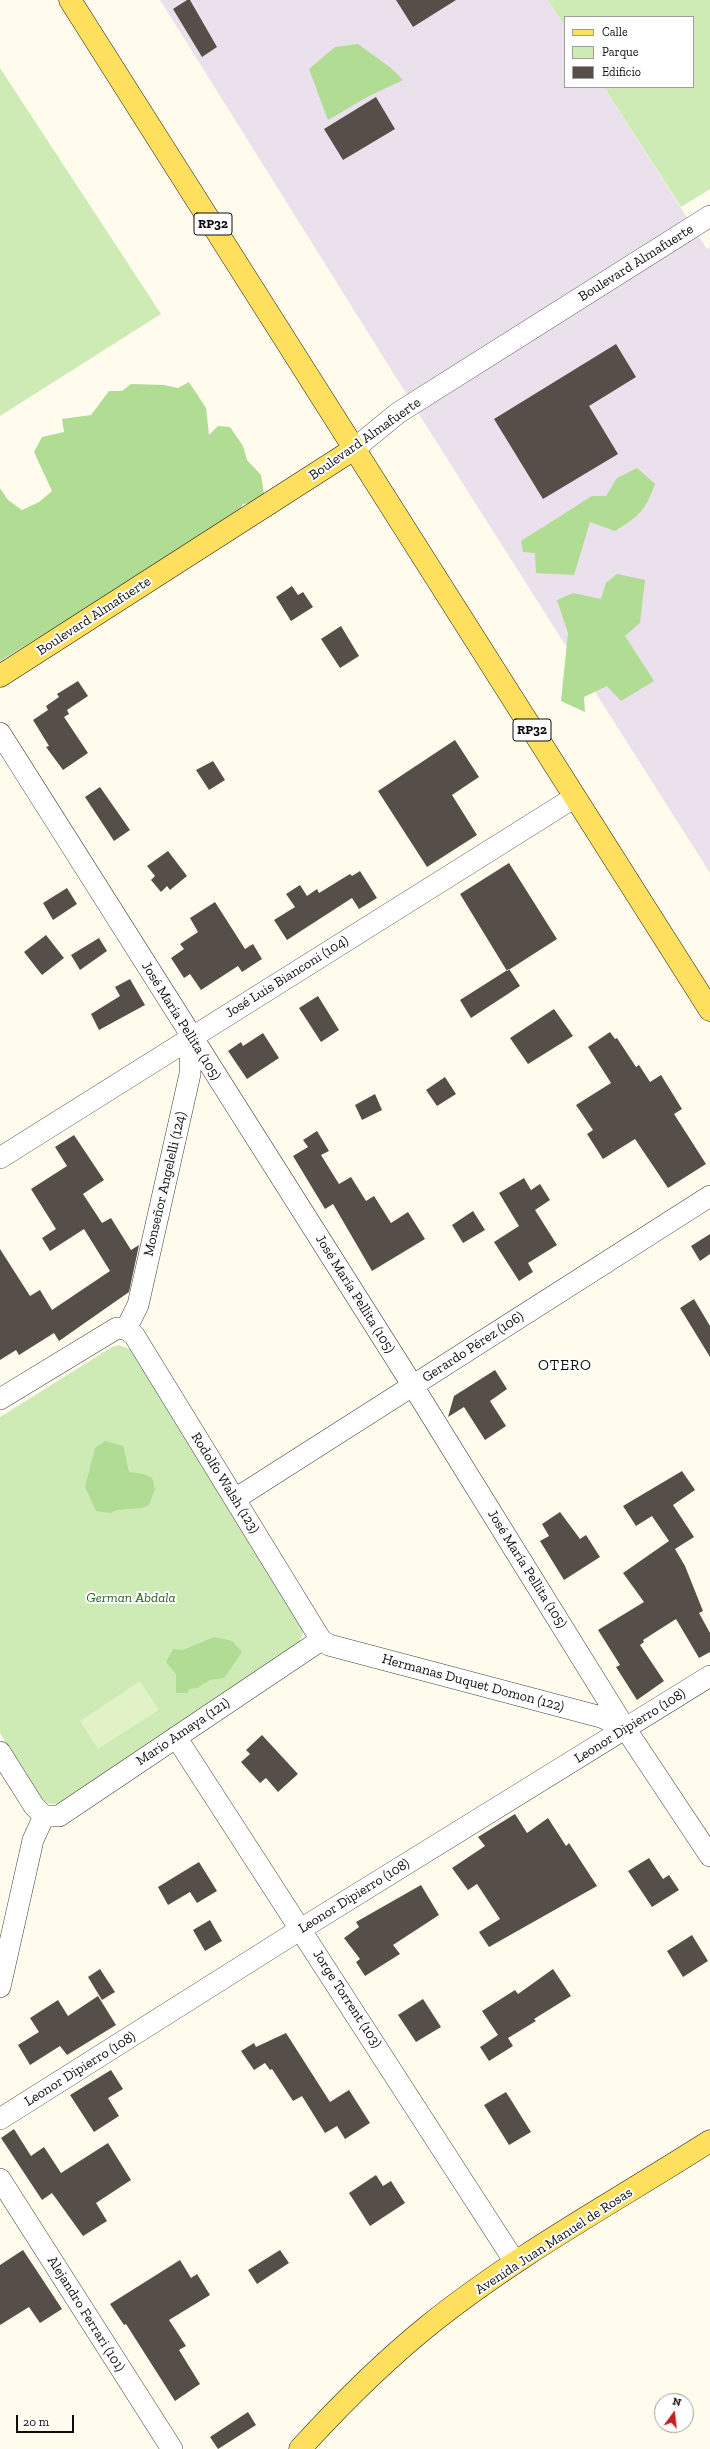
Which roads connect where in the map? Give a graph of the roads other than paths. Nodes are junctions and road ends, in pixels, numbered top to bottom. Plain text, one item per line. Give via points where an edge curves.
1 (70, 0) edge
2 (710, 216) edge
3 (354, 449) junction
4 (0, 676) edge
5 (0, 733) edge
6 (575, 797) junction
7 (710, 1010) edge
8 (191, 1037) junction
9 (0, 1158) edge
10 (710, 1196) edge
11 (126, 1329) junction
12 (413, 1386) junction
13 (0, 1399) edge
14 (235, 1499) junction
15 (320, 1640) junction
16 (710, 1676) edge
17 (625, 1728) junction
18 (176, 1737) junction
19 (0, 1752) edge
20 (44, 1816) junction
21 (710, 1856) edge
22 (301, 1929) junction
23 (0, 1987) edge
24 (0, 2119) edge
25 (710, 2141) edge
26 (0, 2179) edge
27 (515, 2262) junction
28 (172, 2449) edge
29 (300, 2449) edge

1 - 3 main road, RP32
2 - 3 street, Boulevard Almafuerte via 398,413
3 - 4 main road, Boulevard Almafuerte
3 - 6 main road, RP32
5 - 8 street, José María Pellita (105)
6 - 7 main road, RP32
6 - 8 street, José Luis Bianconi (104)
8 - 9 street, José Luis Bianconi (104)
8 - 11 street, Monseñor Angelelli (124) via 190,1074 138,1305
8 - 12 street, José María Pellita (105)
10 - 12 street, Gerardo Pérez (106)
11 - 13 street via 117,1328
11 - 14 street, Rodolfo Walsh (123) via 134,1335
12 - 14 street, Gerardo Pérez (106)
12 - 17 street, José María Pellita (105)
14 - 15 street, Rodolfo Walsh (123)
15 - 17 street, Hermanas Duquet Domon (122) via 329,1645 601,1716
15 - 18 street, Mario Amaya (121)
16 - 17 street, Leonor Dipierro (108)
17 - 21 street, José María Pellita (105)
17 - 22 street, Leonor Dipierro (108)
18 - 20 street, Mario Amaya (121) via 59,1816
18 - 22 street, Jorge Torrent (103)
19 - 20 street via 34,1806
20 - 23 street via 33,1840
22 - 24 street, Leonor Dipierro (108)
22 - 27 street, Jorge Torrent (103)
25 - 27 main road, Avenida Juan Manuel de Rosas
26 - 28 street, Alejandro Ferrari (101)
27 - 29 main road, Avenida Juan Manuel de Rosas via 429,2325 370,2376

